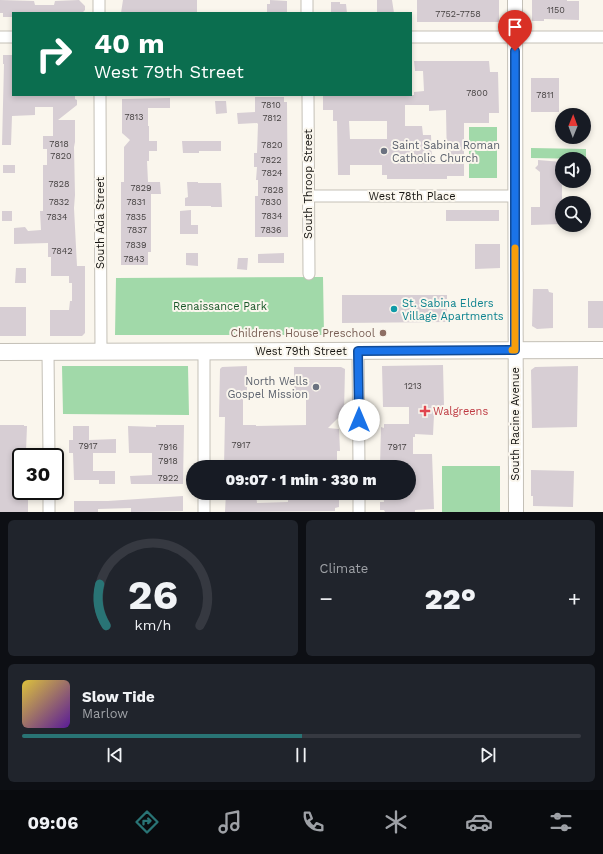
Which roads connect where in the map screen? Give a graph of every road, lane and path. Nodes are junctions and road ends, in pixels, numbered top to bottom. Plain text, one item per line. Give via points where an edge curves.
1 (99, 0) edge
2 (307, 0) edge
3 (515, 0) edge
4 (99, 12) edge
5 (307, 12) edge
6 (0, 37) edge
7 (12, 37) edge
8 (412, 37) edge
9 (515, 37) junction
10 (603, 37) edge
11 (100, 96) edge
12 (308, 96) edge
13 (309, 196) junction
14 (515, 196) junction
15 (309, 274) dead end
16 (515, 350) junction
17 (603, 350) edge
18 (204, 351) junction
19 (358, 351) junction
20 (0, 352) edge
21 (48, 352) junction
22 (101, 352) junction
23 (49, 448) edge
24 (204, 460) edge
25 (359, 460) edge
26 (49, 500) edge
27 (204, 500) edge
28 (359, 500) edge
29 (49, 512) edge
30 (204, 512) edge
31 (359, 512) edge
32 (516, 512) edge

1 - 4 street
2 - 5 street
3 - 9 street, South Racine Avenue
6 - 7 street
8 - 9 street
9 - 10 street
9 - 14 street, South Racine Avenue
11 - 22 street, South Ada Street
12 - 13 street, South Throop Street
13 - 14 street, West 78th Place
13 - 15 street, South Throop Street
14 - 16 street, South Racine Avenue
16 - 17 main road, West 79th Street
16 - 19 main road, West 79th Street
16 - 32 street, South Racine Avenue
18 - 19 main road, West 79th Street
18 - 22 main road, West 79th Street
18 - 24 street
19 - 25 street
20 - 21 main road, West 79th Street
21 - 22 main road, West 79th Street
21 - 23 street
26 - 29 street
27 - 30 street
28 - 31 street

